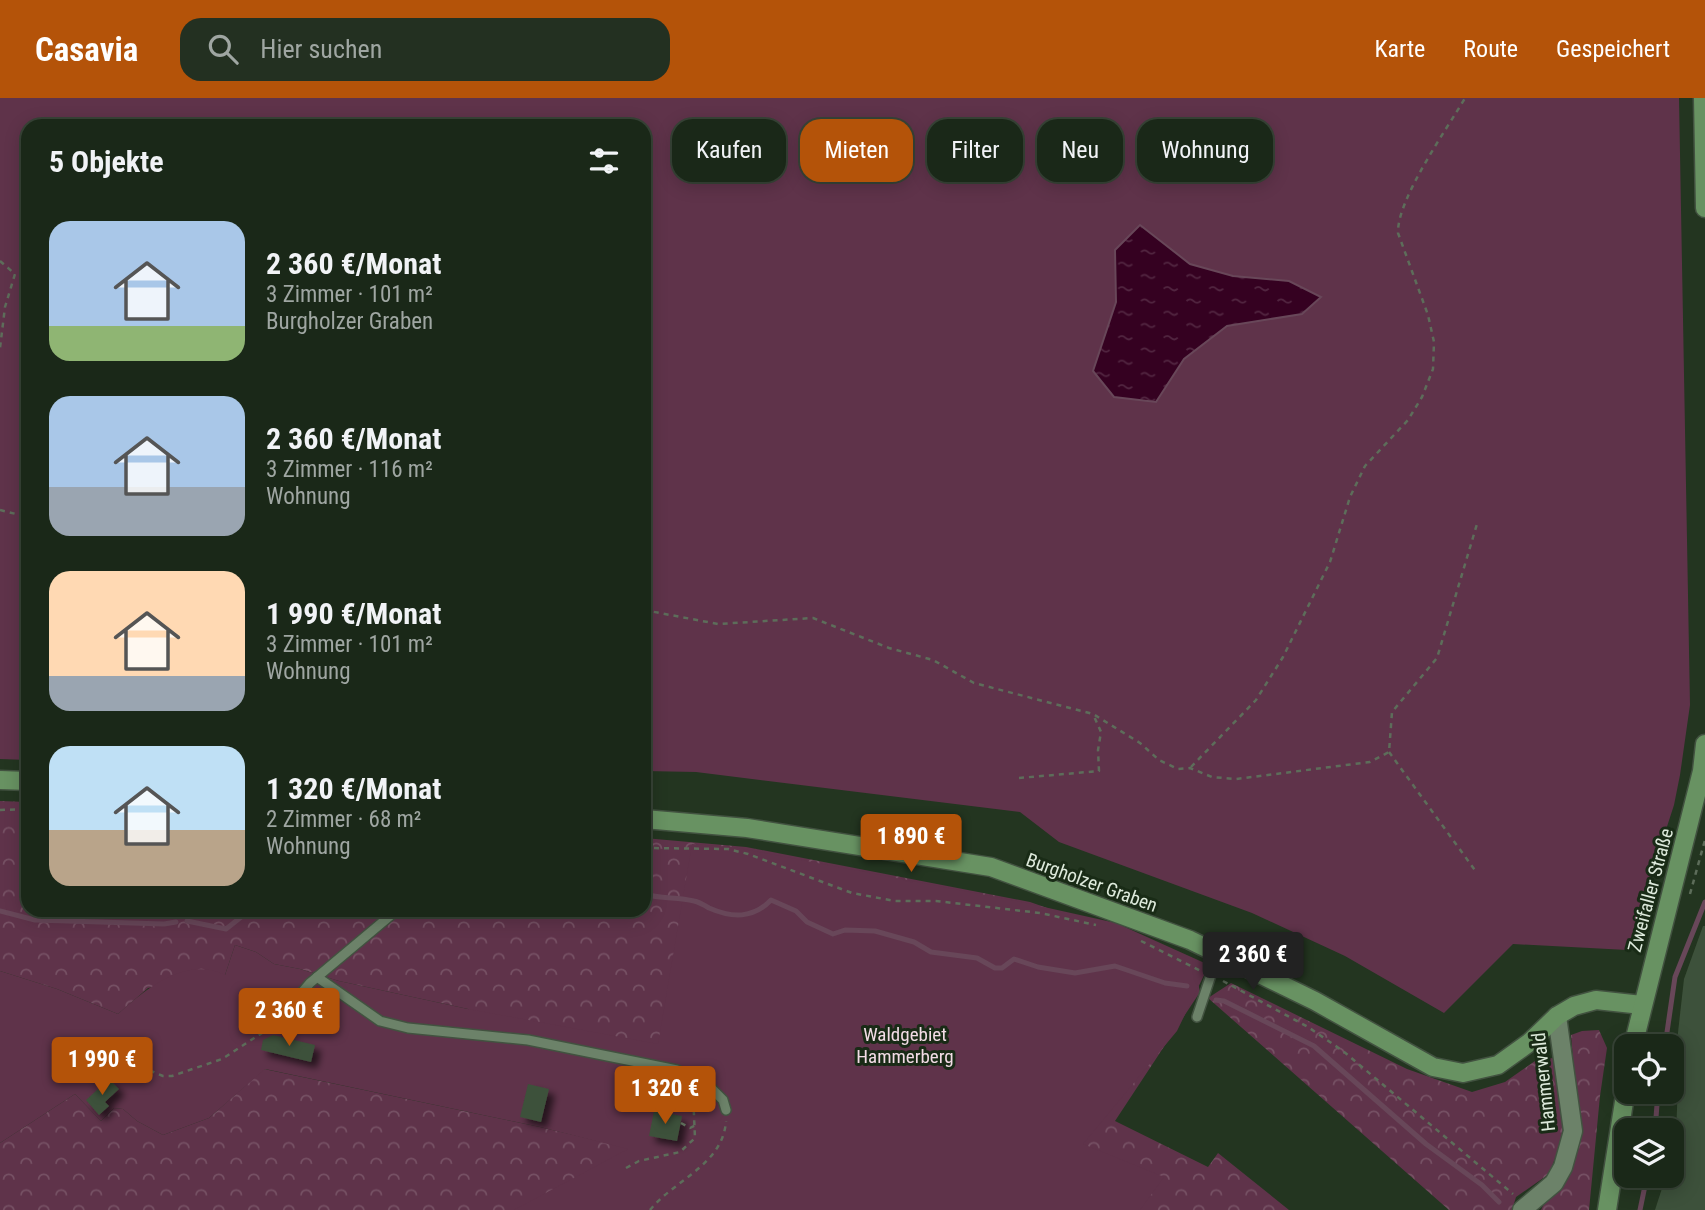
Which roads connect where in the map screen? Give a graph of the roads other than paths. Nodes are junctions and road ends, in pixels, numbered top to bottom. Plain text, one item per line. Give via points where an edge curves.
1 (1703, 98) edge
2 (1705, 208) edge
3 (1705, 744) edge
4 (0, 780) edge
5 (21, 781) edge
6 (651, 820) edge
7 (389, 917) edge
8 (1218, 954) junction
9 (317, 977) junction
10 (1642, 1005) junction
11 (1557, 1016) junction
12 (1197, 1017) dead end
13 (276, 1023) road end
14 (1636, 1034) edge
15 (1624, 1104) edge
16 (726, 1110) road end
17 (1524, 1208) edge
18 (1607, 1210) edge

1 - 2 main road
3 - 10 main road, Zweifaller Straße via 1699,784
4 - 5 main road
6 - 8 main road, Burgholzer Graben via 747,828 991,867
7 - 9 lane
8 - 11 main road, Burgholzer Graben via 1315,1001 1433,1067 1463,1073 1498,1065
8 - 12 lane
9 - 13 lane
9 - 16 lane via 380,1021 528,1040 677,1070 709,1086
10 - 11 main road, Burgholzer Graben via 1596,1000
10 - 14 main road, Zweifaller Straße
11 - 17 street, Hammerwald via 1573,1131 1554,1183
15 - 18 main road

